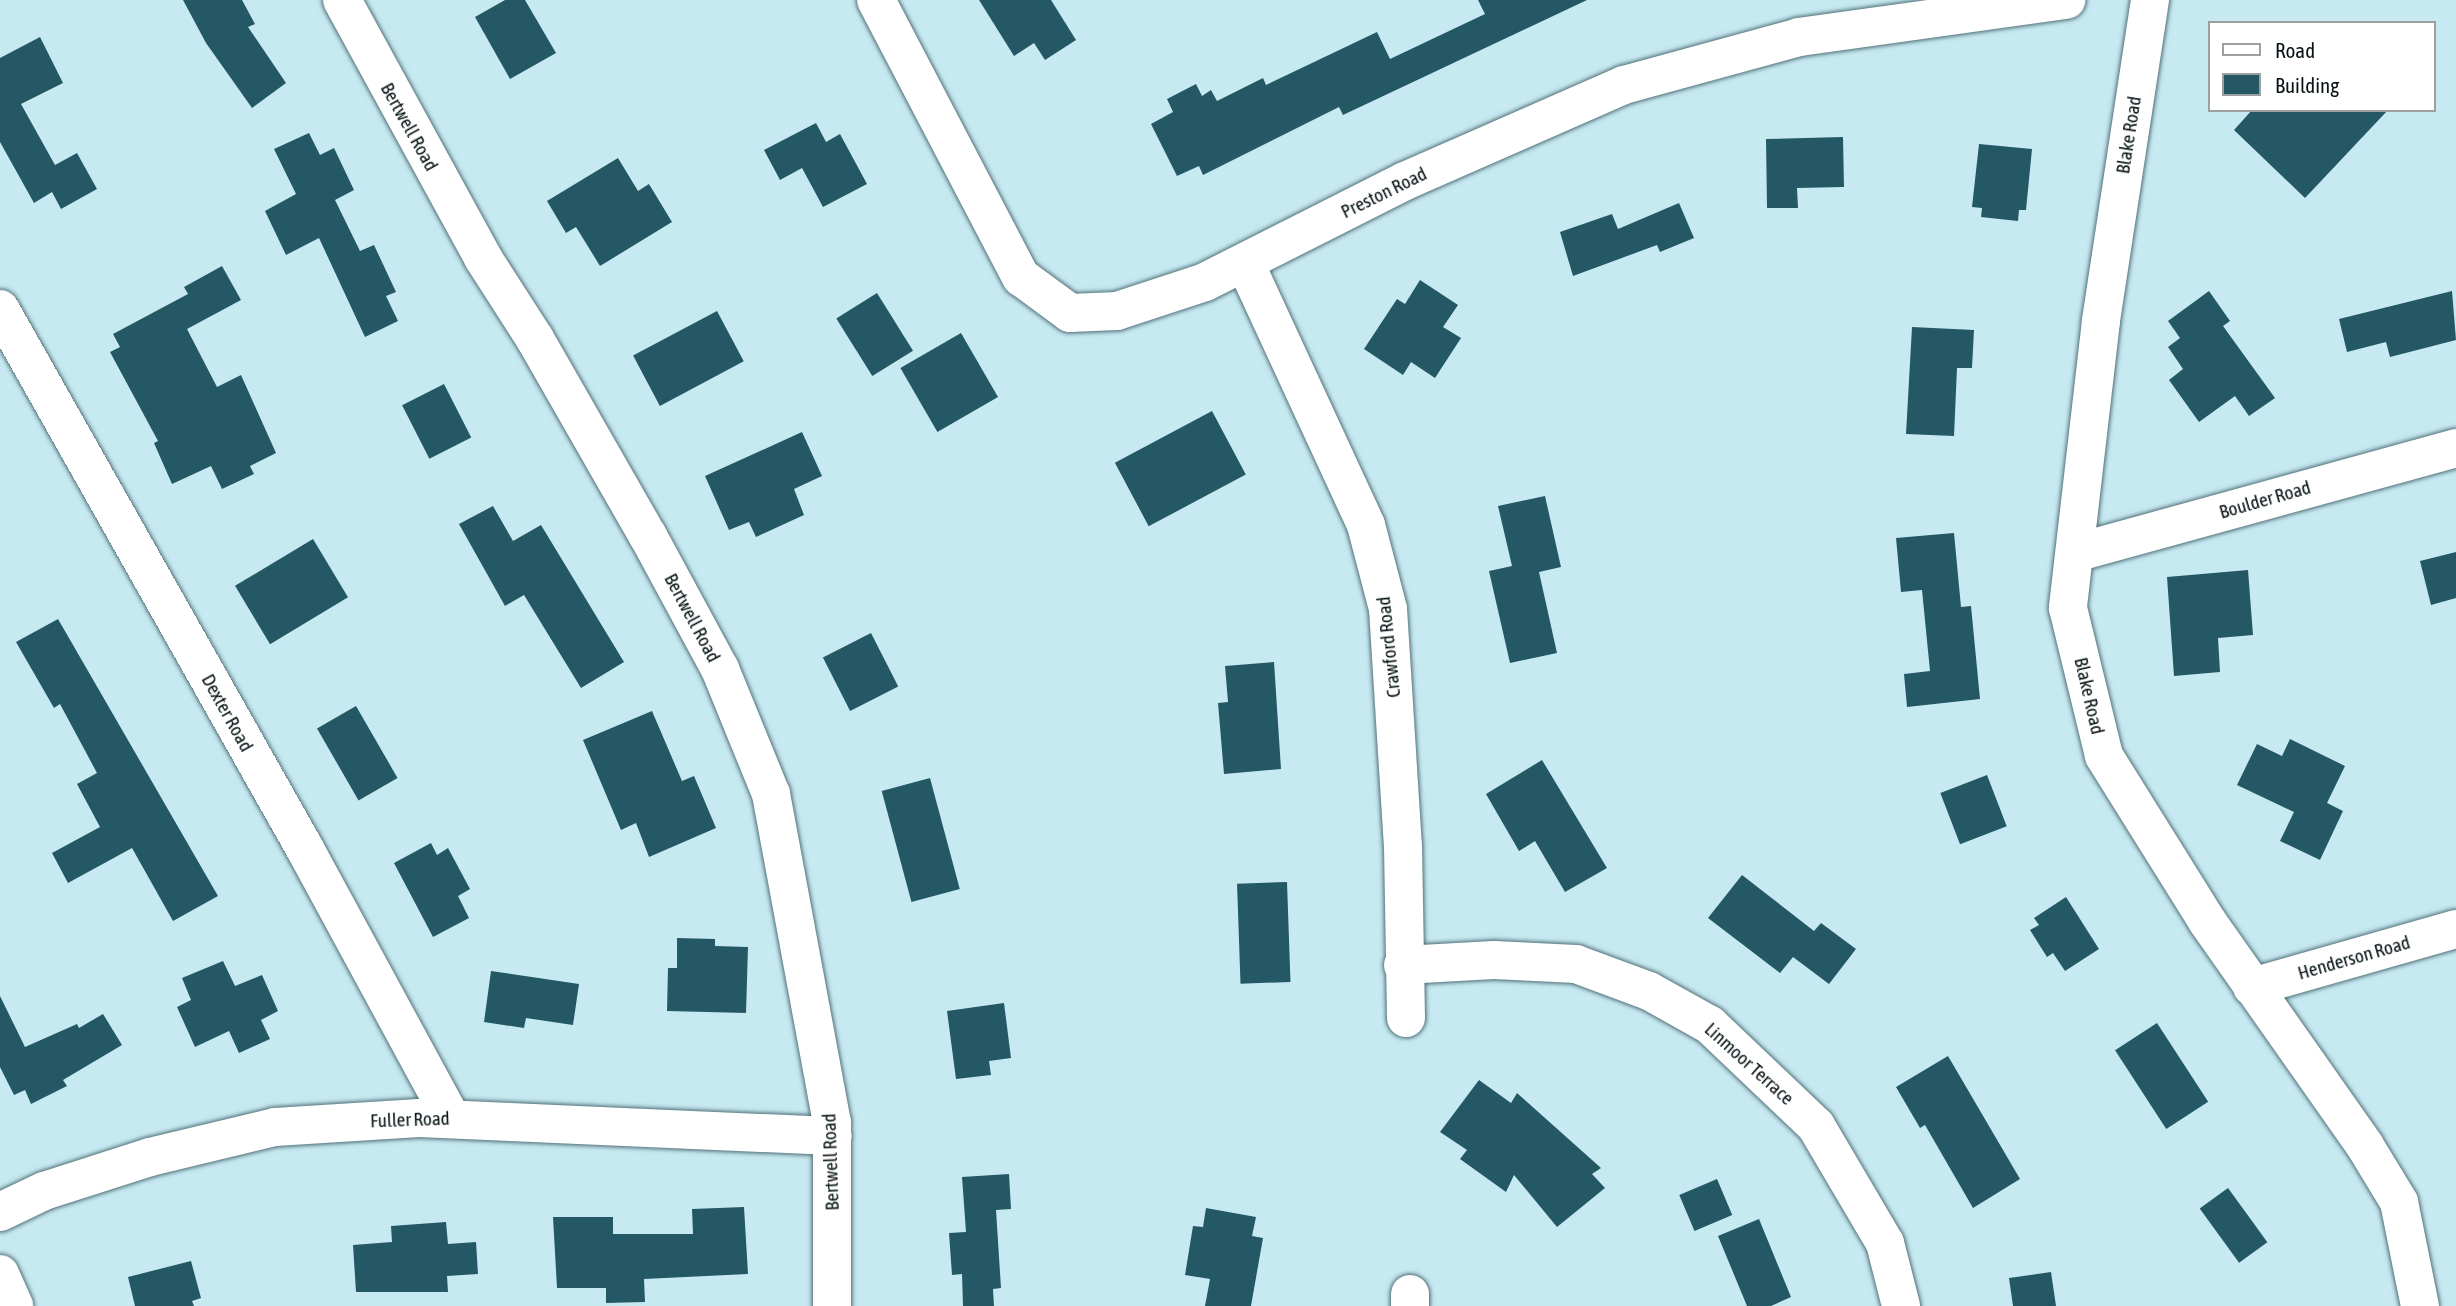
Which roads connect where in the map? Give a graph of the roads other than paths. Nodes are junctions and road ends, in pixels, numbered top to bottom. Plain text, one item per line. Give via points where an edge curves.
1 (342, 0) edge
2 (876, 0) edge
3 (2066, 0) edge
4 (2150, 0) edge
5 (1245, 263) junction
6 (0, 309) edge
7 (2456, 448) edge
8 (2075, 553) junction
9 (2456, 929) edge
10 (1403, 965) junction
11 (2252, 988) junction
12 (1406, 1018) dead end
13 (451, 1118) junction
14 (833, 1136) junction
15 (0, 1212) edge
16 (0, 1274) edge
17 (14, 1306) edge
18 (832, 1306) edge
19 (1901, 1306) edge
20 (2420, 1306) edge

1 - 14 street, Bertwell Road via 483,258 536,339 720,668 771,794 820,1043
2 - 5 street, Preston Road via 1021,277 1070,313 1117,311 1205,282
3 - 5 street, Preston Road via 1799,37 1624,85 1405,181
4 - 8 street, Blake Road via 2101,321
5 - 10 street, Crawford Road via 1366,526 1388,609 1403,846
6 - 13 street, Dexter Road via 306,849
7 - 8 street, Boulder Road
8 - 11 street, Blake Road via 2068,608 2104,757
9 - 11 street, Henderson Road
10 - 12 street, Crawford Road
10 - 19 street, Linmoor Terrace via 1494,960 1576,964 1649,991 1710,1025 1816,1126 1885,1244
11 - 20 street, Blake Road via 2365,1146 2399,1202
13 - 14 street, Fuller Road
13 - 15 street, Fuller Road via 275,1127 150,1157 44,1191
14 - 18 street, Bertwell Road
16 - 17 street

